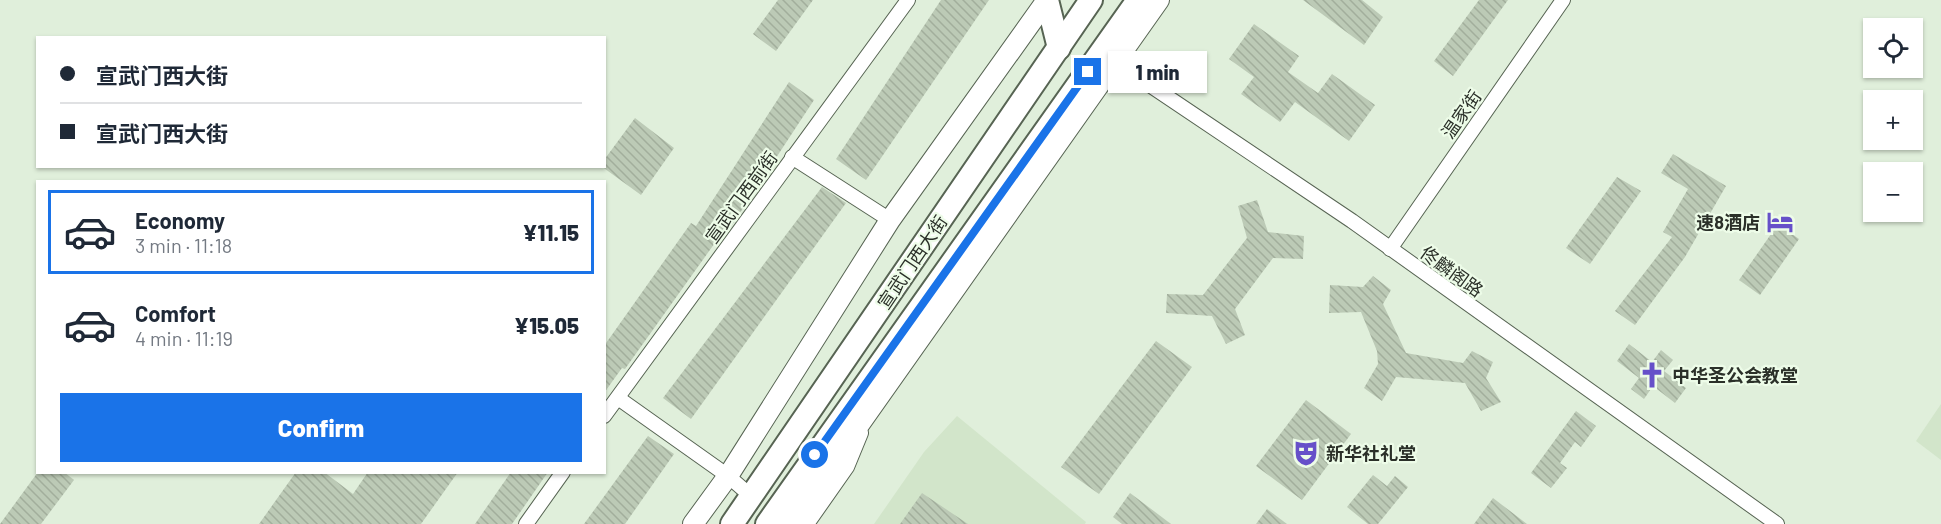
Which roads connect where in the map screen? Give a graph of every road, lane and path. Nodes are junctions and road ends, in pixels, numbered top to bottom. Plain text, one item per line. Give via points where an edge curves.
1 (908, 0) edge
2 (1047, 0) edge
3 (1091, 0) edge
4 (1138, 0) edge
5 (1159, 0) edge
6 (1563, 0) edge
7 (1059, 48) junction
8 (1109, 57) junction
9 (792, 157) junction
10 (890, 220) junction
11 (1390, 249) junction
12 (618, 398) junction
13 (862, 406) junction
14 (606, 413) edge
15 (562, 474) edge
16 (728, 476) junction
17 (751, 496) junction
18 (526, 524) edge
19 (693, 524) edge
20 (732, 524) edge
21 (767, 524) edge
22 (789, 524) edge
23 (807, 524) edge
24 (1777, 524) edge

1 - 9 street, 宣武门西前街
2 - 7 main road
2 - 10 street
3 - 7 main road, 宣武门西大街
4 - 8 main road, 宣武门西大街
5 - 8 street, 宣武门西大街
6 - 11 street, 温家街
7 - 17 main road, 宣武门西大街
8 - 11 street, 佟麟阁路
8 - 13 main road, 宣武门西大街
9 - 10 street
9 - 12 street, 宣武门西前街
10 - 16 street
11 - 24 street, 佟麟阁路
12 - 14 street, 宣武门西前街
12 - 16 street
13 - 21 main road, 宣武门西大街
13 - 22 street, 宣武门西大街
13 - 23 street, 宣武门西大街 via 847,467
15 - 18 street
16 - 17 street
16 - 19 street
17 - 20 main road, 宣武门西大街

